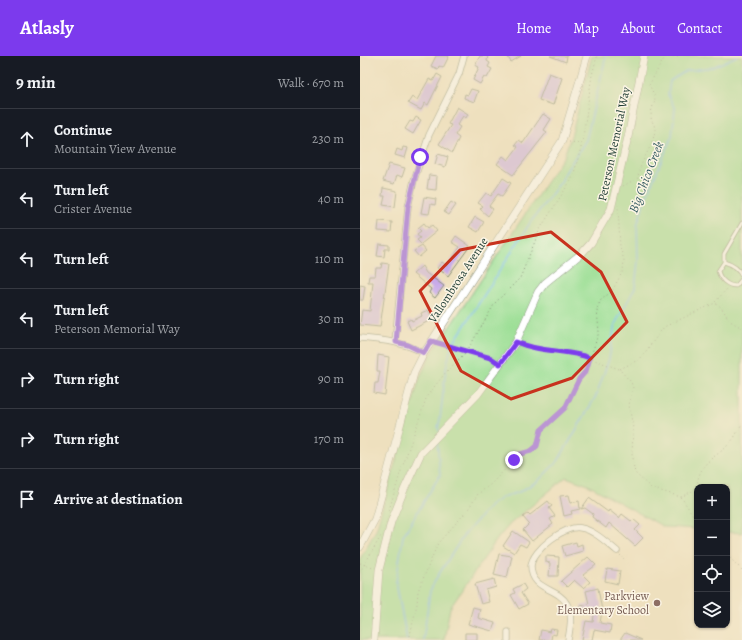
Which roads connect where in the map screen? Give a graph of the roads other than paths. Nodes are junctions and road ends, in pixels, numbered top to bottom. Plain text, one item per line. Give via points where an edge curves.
1 (464, 56) edge
2 (587, 56) edge
3 (644, 56) edge
4 (742, 224) edge
5 (724, 262) junction
6 (742, 276) edge
7 (360, 338) edge
8 (396, 342) junction
9 (424, 353) junction
10 (360, 547) edge
11 (617, 551) road end
12 (508, 632) dead end
13 (374, 640) edge
14 (508, 640) edge
15 (568, 640) edge

1 - 8 street via 459,74 429,135 414,180 408,207
2 - 9 street, Vallombrosa Avenue via 562,142
3 - 13 street, Peterson Memorial Way via 611,208 591,243 538,292 516,342 478,394 421,453 391,522 379,570
4 - 5 lane via 724,254
5 - 6 lane via 730,264
5 - 6 lane via 718,271 720,277 730,286 736,286
7 - 8 street
8 - 9 street
9 - 10 street, Vallombrosa Avenue via 414,373 375,519
11 - 15 street via 590,531 574,527 567,529 543,547 533,558 531,566 534,579 538,584 562,597 569,607
12 - 14 street

